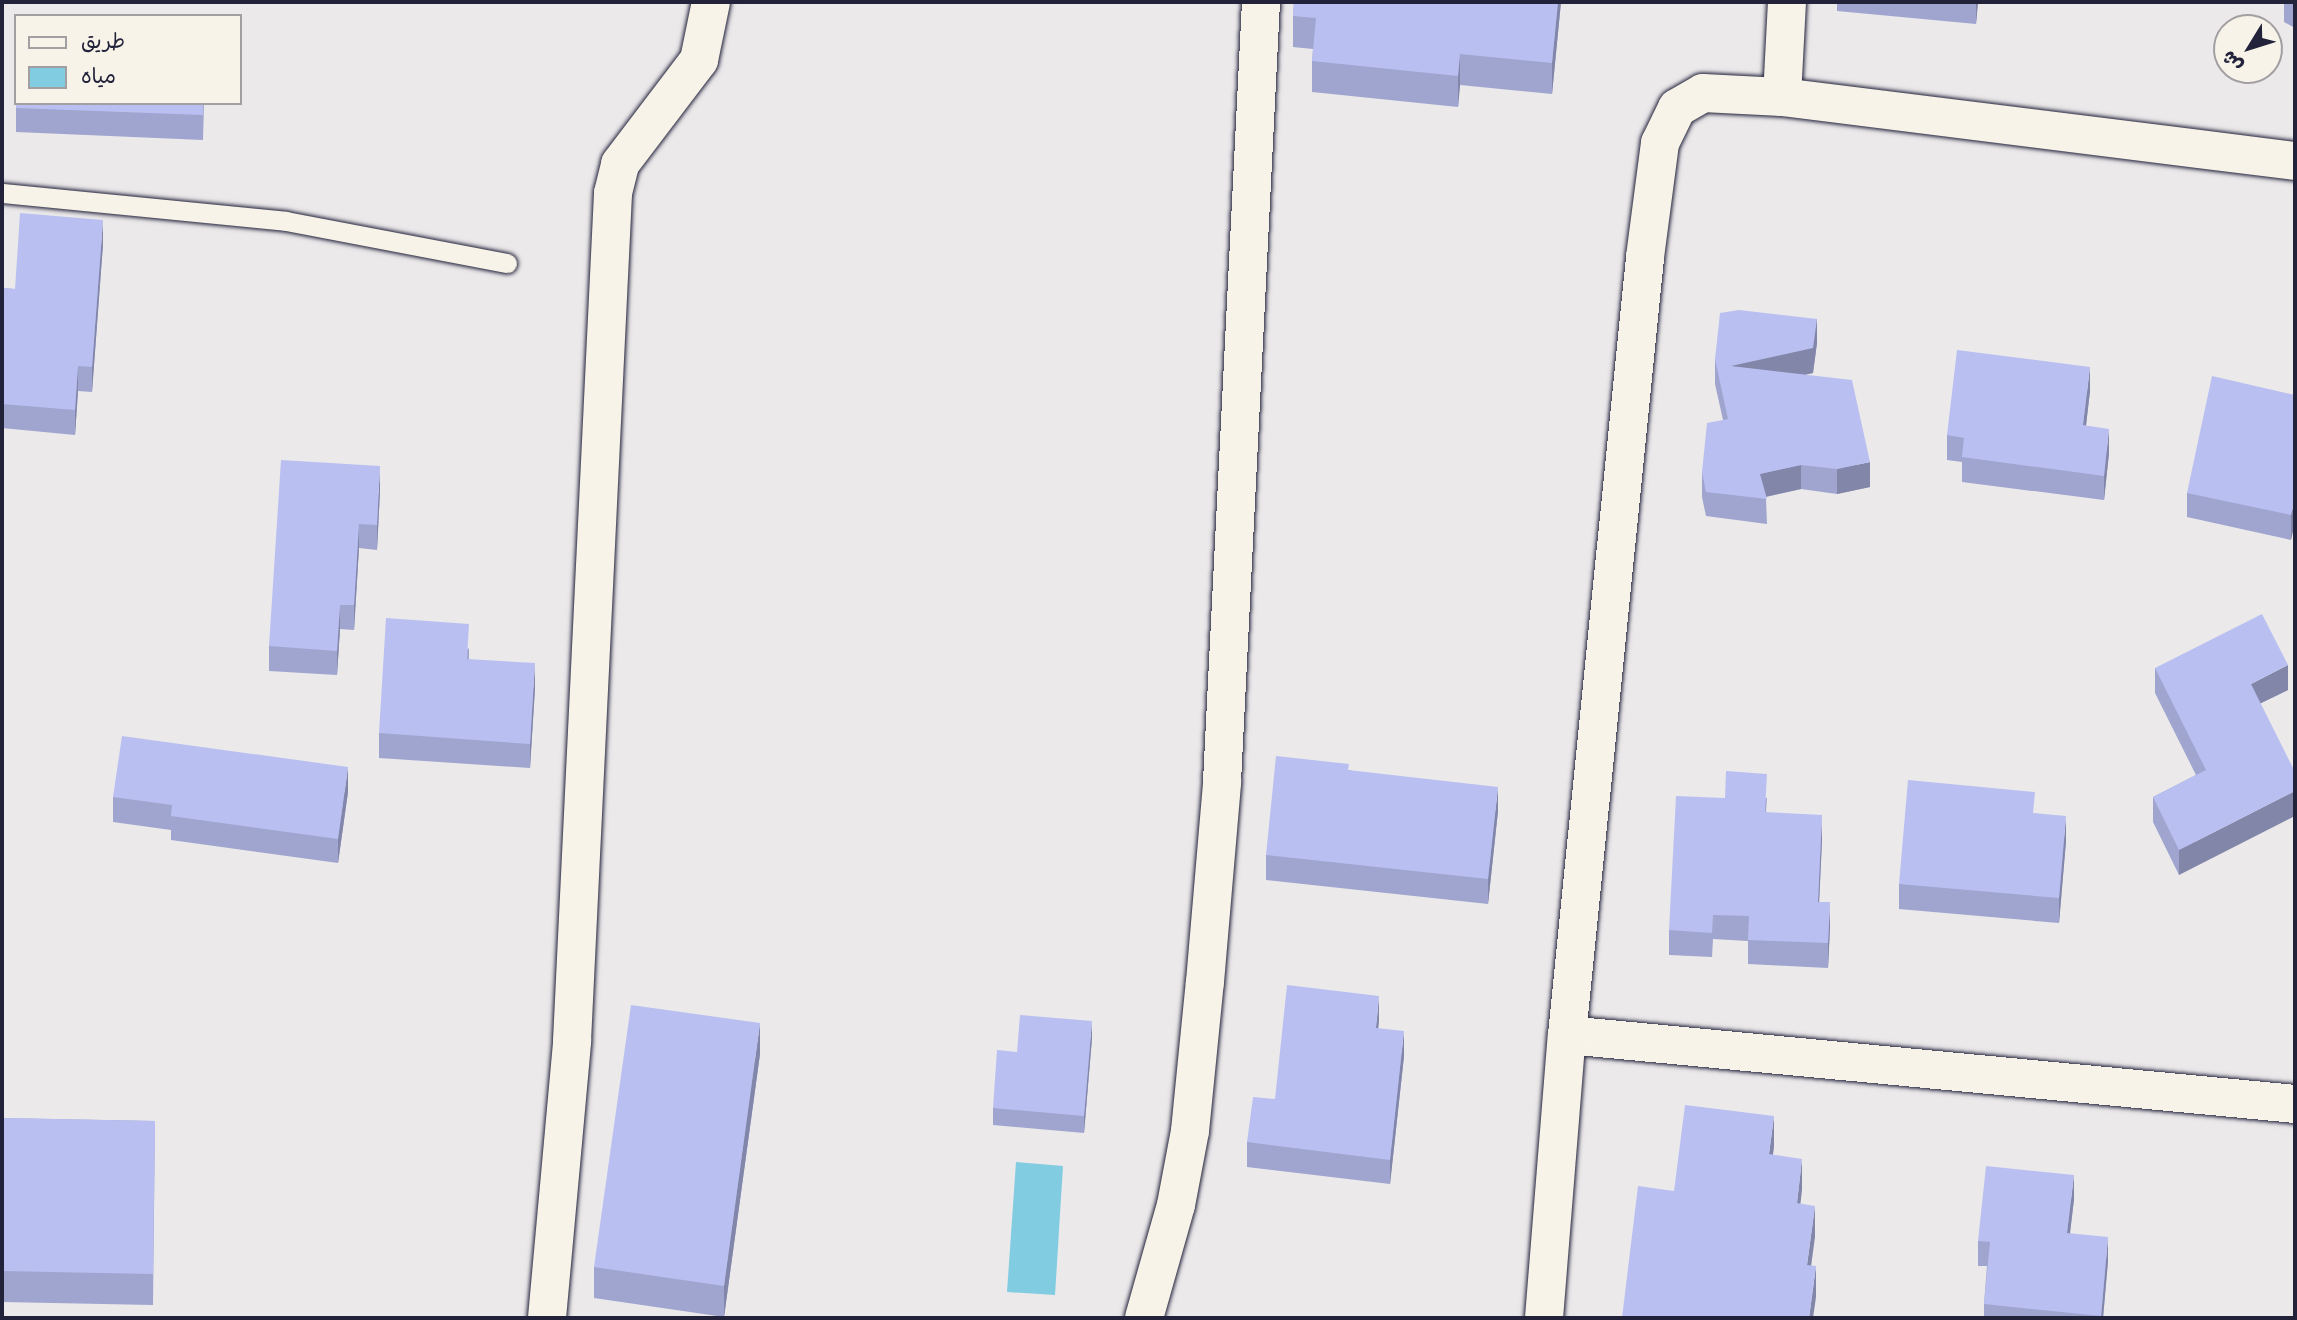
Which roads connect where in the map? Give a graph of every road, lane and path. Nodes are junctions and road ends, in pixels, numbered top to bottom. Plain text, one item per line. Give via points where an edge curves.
1 (711, 2) edge
2 (1261, 2) edge
3 (1787, 2) edge
4 (1782, 97) junction
5 (2295, 161) edge
6 (2, 193) edge
7 (508, 262) dead end
8 (1567, 1035) junction
9 (2295, 1104) edge
10 (547, 1318) edge
11 (1144, 1318) edge
12 (1544, 1318) edge

1 - 10 street via 699,60 620,164 613,193 572,1041
2 - 11 street via 1222,782 1205,982 1190,1131 1176,1205
3 - 4 street
4 - 5 street
4 - 8 street via 1726,93 1689,98 1677,108 1660,143
6 - 7 lane via 286,221
8 - 9 street
8 - 12 street

